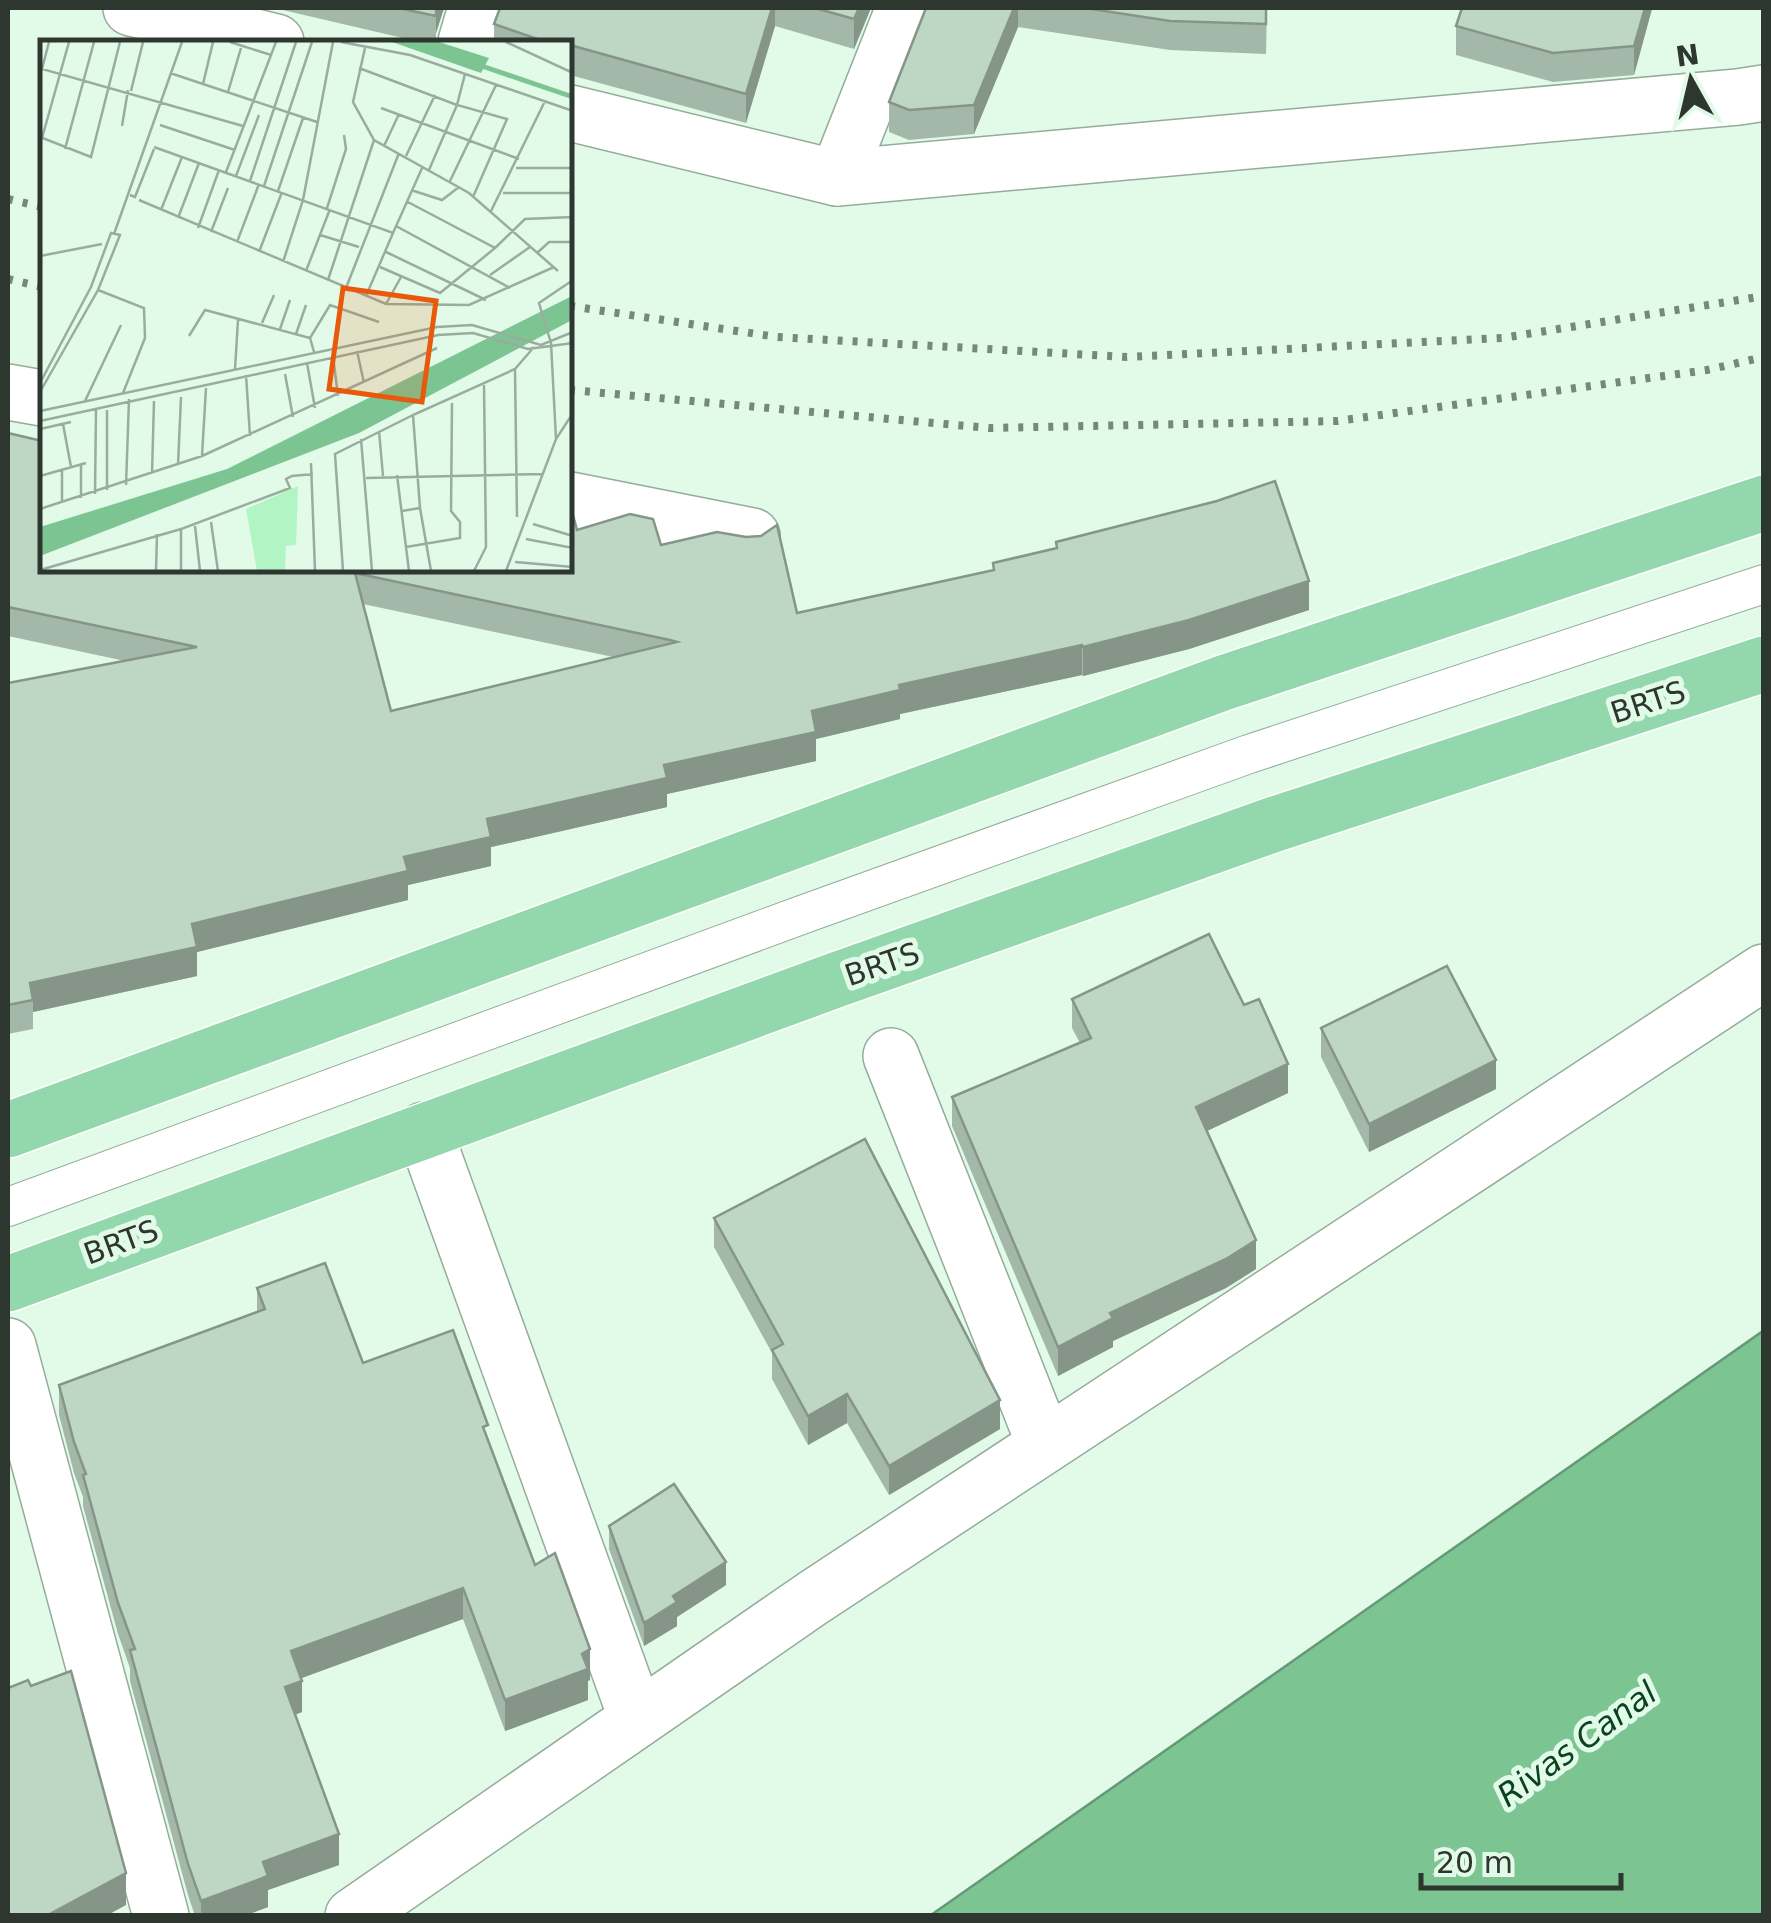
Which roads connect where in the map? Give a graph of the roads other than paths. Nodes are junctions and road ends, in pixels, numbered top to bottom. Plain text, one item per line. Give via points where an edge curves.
1 (131, 8) edge
2 (476, 8) edge
3 (904, 8) edge
4 (267, 40) edge
5 (467, 40) edge
6 (1764, 93) edge
7 (572, 113) edge
8 (837, 178) junction
9 (8, 392) edge
10 (40, 398) edge
11 (572, 500) edge
12 (1764, 503) edge
13 (752, 536) edge
14 (1764, 584) edge
15 (1764, 664) edge
16 (1764, 972) edge
17 (891, 1056) dead end
18 (8, 1130) edge
19 (424, 1130) junction
20 (8, 1208) edge
21 (8, 1284) edge
22 (8, 1346) edge
23 (1046, 1445) junction
24 (637, 1719) junction
25 (161, 1916) edge
26 (352, 1916) edge

1 - 4 street
2 - 5 street
3 - 8 street
6 - 8 street
7 - 8 street
9 - 10 street
11 - 13 street
12 - 18 main road via 1223,682
14 - 20 lane via 1249,754
15 - 19 main road, BRTS via 1276,824
16 - 23 street
17 - 23 street
19 - 21 main road, BRTS
19 - 24 street
22 - 25 street
23 - 24 street
24 - 26 street

